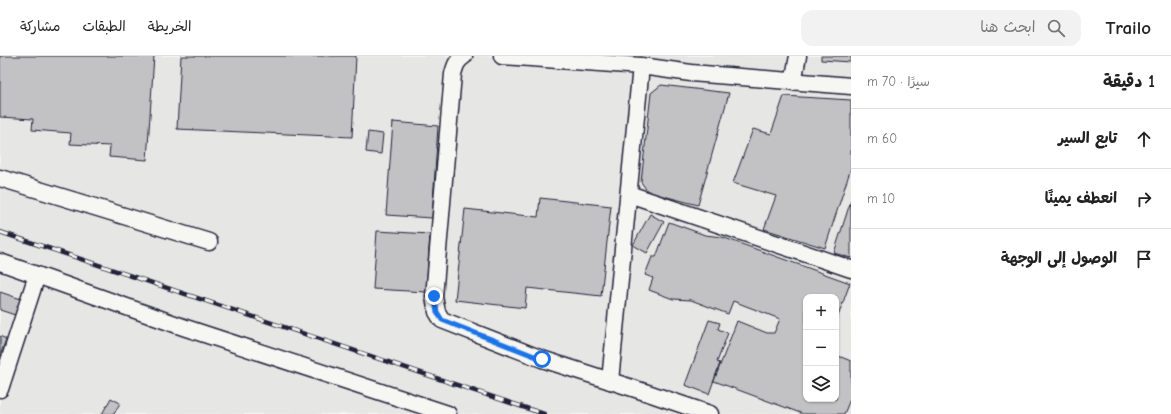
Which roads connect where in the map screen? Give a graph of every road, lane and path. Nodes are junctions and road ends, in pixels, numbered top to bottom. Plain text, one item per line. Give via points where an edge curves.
1 (464, 56) edge
2 (502, 56) edge
3 (798, 56) edge
4 (641, 66) junction
5 (793, 82) junction
6 (851, 86) edge
7 (0, 178) edge
8 (629, 194) junction
9 (209, 242) dead end
10 (0, 262) edge
11 (851, 269) edge
12 (37, 275) junction
13 (610, 381) junction
14 (0, 389) edge
15 (448, 414) edge
16 (710, 414) edge

1 - 13 street via 453,74 434,296 437,312 442,320 449,324
2 - 4 street
3 - 5 street
4 - 5 street
4 - 8 street
5 - 6 street
7 - 9 street
8 - 11 street
8 - 13 street
10 - 12 street
12 - 14 street
12 - 15 street via 186,328
13 - 16 street

